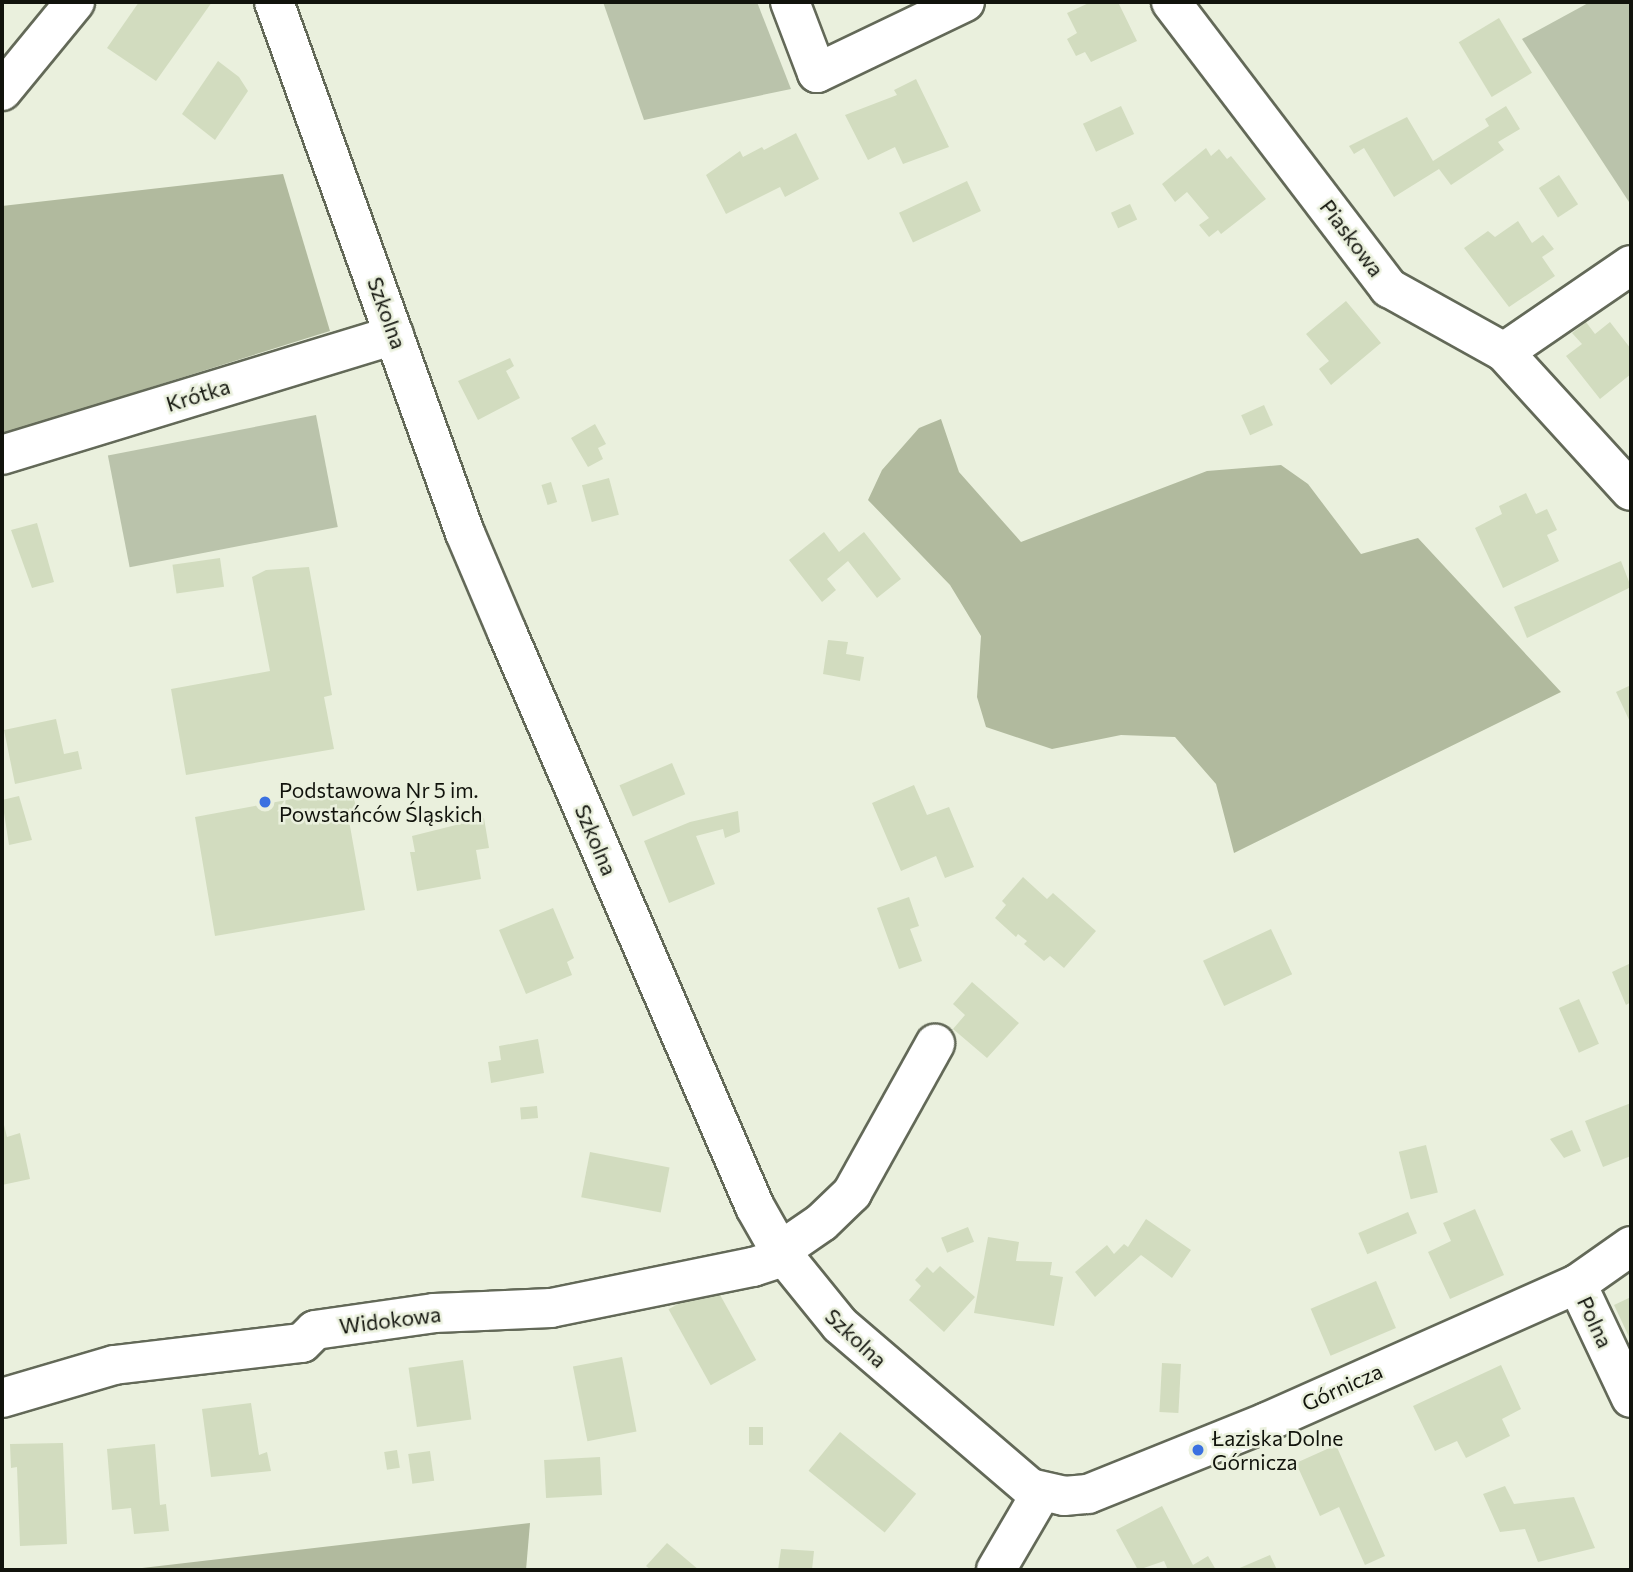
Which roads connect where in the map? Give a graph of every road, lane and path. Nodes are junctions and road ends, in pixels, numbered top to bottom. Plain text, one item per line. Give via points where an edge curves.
1 (75, 2) edge
2 (274, 2) edge
3 (790, 2) edge
4 (965, 2) edge
5 (1171, 2) edge
6 (2, 90) edge
7 (1631, 265) edge
8 (394, 335) junction
9 (1504, 352) junction
10 (2, 455) edge
11 (1631, 491) edge
12 (934, 1044) dead end
13 (1631, 1246) edge
14 (782, 1254) junction
15 (1577, 1284) junction
16 (2, 1398) edge
17 (1631, 1398) edge
18 (1041, 1493) junction
19 (996, 1570) edge

1 - 6 street
2 - 8 street, Szkolna
3 - 4 street via 817,73
5 - 9 street, Piaskowa via 1389,288
7 - 9 street
8 - 10 street, Krótka
8 - 14 street, Szkolna via 501,620 755,1207
9 - 11 street, Piaskowa
12 - 14 street, Widokowa via 852,1193
13 - 15 street, Górnicza
14 - 16 street, Widokowa via 753,1267 551,1308 434,1313 315,1330 302,1343 114,1365
14 - 18 street, Szkolna via 840,1325 995,1462
15 - 17 street, Polna
15 - 18 street, Górnicza via 1116,1485 1087,1493
18 - 19 street

